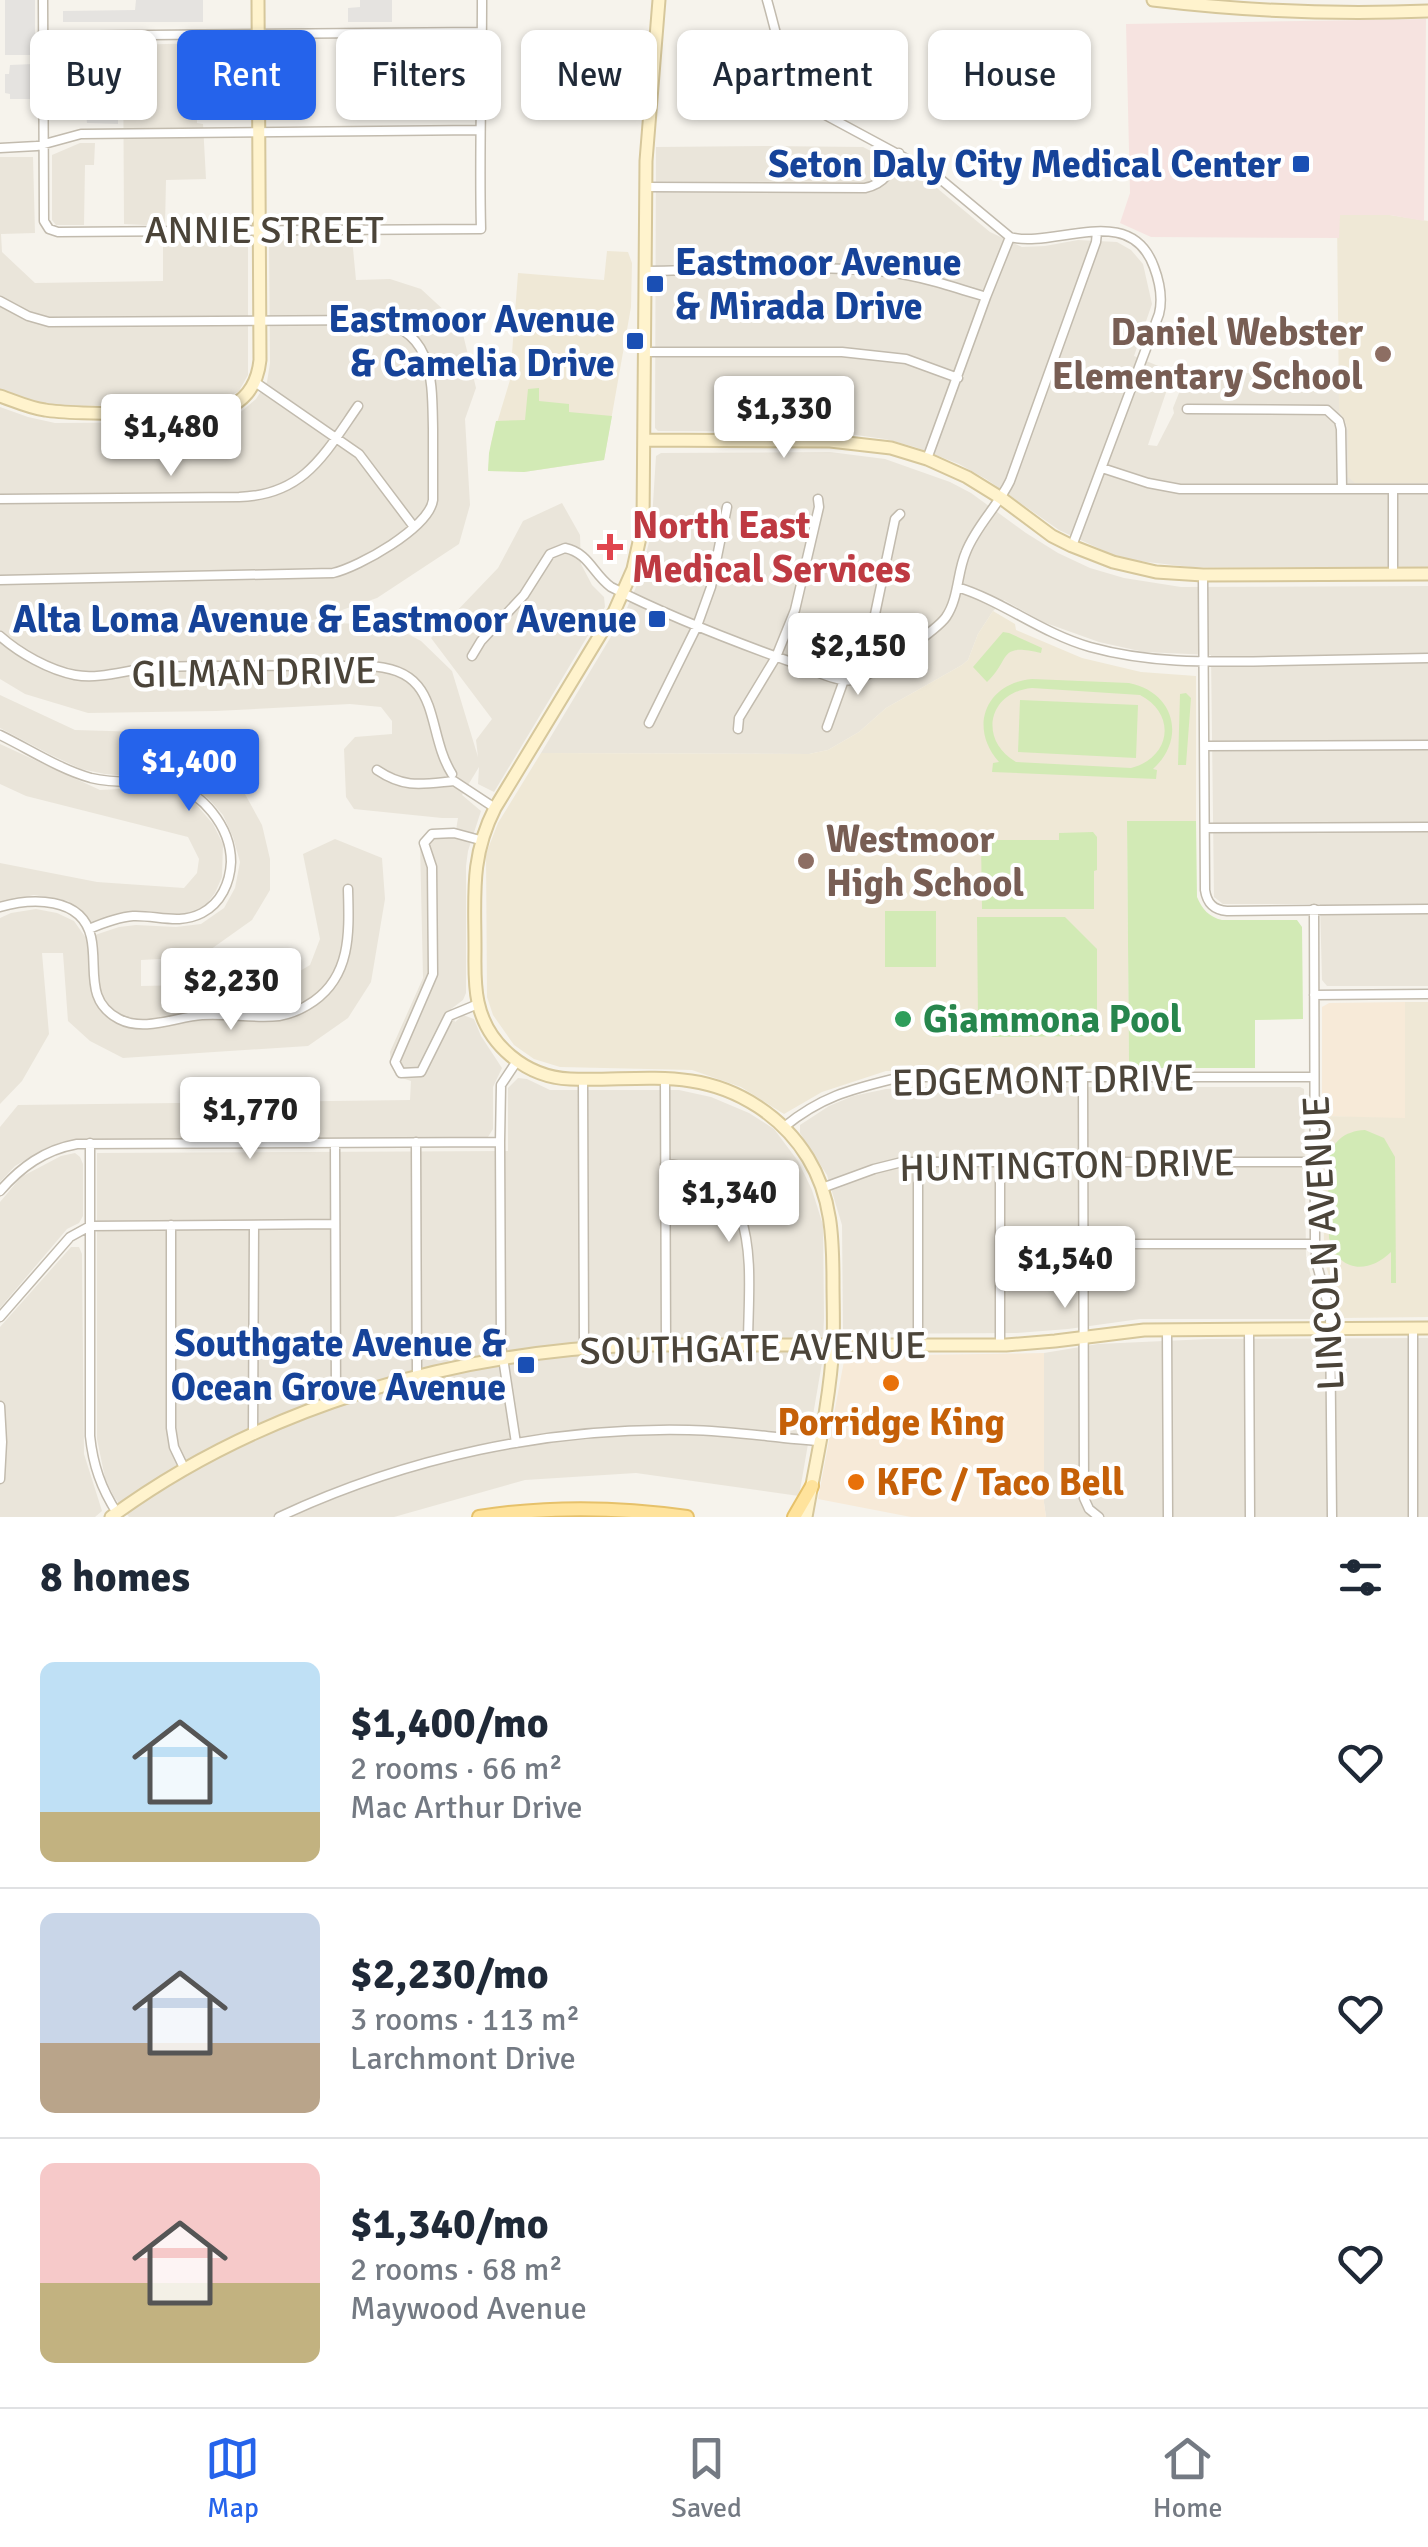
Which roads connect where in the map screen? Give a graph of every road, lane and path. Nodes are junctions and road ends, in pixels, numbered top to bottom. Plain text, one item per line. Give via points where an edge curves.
1 (43, 0) edge
2 (258, 0) edge
3 (482, 0) edge
4 (660, 0) edge
5 (767, 0) edge
6 (1153, 0) edge
7 (1428, 11) edge
8 (43, 30) edge
9 (258, 30) edge
10 (482, 30) edge
11 (44, 120) edge
12 (259, 120) edge
13 (480, 120) edge
14 (479, 130) junction
15 (259, 132) junction
16 (44, 145) junction
17 (0, 148) edge
18 (899, 153) junction
19 (646, 187) junction
20 (260, 230) junction
21 (1097, 232) junction
22 (1010, 236) junction
23 (646, 271) junction
24 (986, 297) junction
25 (0, 301) edge
26 (260, 320) junction
27 (646, 352) junction
28 (958, 378) junction
29 (255, 382) junction
30 (0, 396) edge
31 (358, 406) dead end
32 (1187, 410) dead end
33 (336, 437) junction
34 (644, 440) junction
35 (928, 459) junction
36 (1102, 468) junction
37 (1342, 489) junction
38 (1393, 489) junction
39 (1428, 489) edge
40 (0, 498) edge
41 (1002, 498) junction
42 (818, 499) dead end
43 (727, 506) dead end
44 (900, 514) dead end
45 (414, 526) junction
46 (1072, 546) junction
47 (1393, 574) junction
48 (1428, 574) edge
49 (1203, 576) junction
50 (0, 580) edge
51 (957, 586) junction
52 (623, 593) junction
53 (697, 626) junction
54 (0, 636) edge
55 (472, 656) dead end
56 (776, 657) junction
57 (1428, 658) edge
58 (888, 661) junction
59 (1204, 662) junction
60 (844, 680) junction
61 (649, 723) dead end
62 (826, 727) dead end
63 (738, 728) dead end
64 (0, 734) edge
65 (1428, 745) edge
66 (1205, 746) junction
67 (377, 770) dead end
68 (453, 777) junction
69 (495, 808) junction
70 (1428, 827) edge
71 (1205, 828) junction
72 (480, 840) junction
73 (348, 889) dead end
74 (0, 908) edge
75 (1428, 909) edge
76 (1314, 910) junction
77 (89, 929) junction
78 (1428, 994) edge
79 (1314, 995) junction
80 (478, 1004) junction
81 (517, 1061) junction
82 (1083, 1076) junction
83 (1314, 1077) junction
84 (665, 1078) junction
85 (583, 1079) junction
86 (784, 1127) junction
87 (416, 1142) junction
88 (500, 1142) junction
89 (90, 1143) junction
90 (335, 1143) junction
91 (918, 1162) junction
92 (1000, 1162) junction
93 (1083, 1162) junction
94 (1315, 1162) junction
95 (665, 1164) junction
96 (822, 1188) junction
97 (0, 1191) edge
98 (254, 1224) junction
99 (335, 1224) junction
100 (172, 1225) junction
101 (90, 1226) junction
102 (1084, 1244) junction
103 (1315, 1244) junction
104 (0, 1317) edge
105 (1331, 1328) junction
106 (1413, 1328) junction
107 (1428, 1328) edge
108 (1167, 1329) junction
109 (1249, 1329) junction
110 (1084, 1337) junction
111 (833, 1345) junction
112 (918, 1345) junction
113 (1000, 1345) junction
114 (666, 1346) junction
115 (748, 1346) junction
116 (584, 1348) junction
117 (502, 1358) junction
118 (417, 1376) junction
119 (336, 1401) junction
120 (0, 1406) edge
121 (254, 1435) junction
122 (819, 1441) junction
123 (516, 1442) junction
124 (185, 1470) junction
125 (0, 1478) edge
126 (812, 1486) junction
127 (116, 1516) edge
128 (279, 1517) edge
129 (480, 1517) edge
130 (687, 1517) edge
131 (794, 1517) edge
132 (806, 1517) edge
133 (1099, 1517) edge
134 (1168, 1517) edge
135 (1250, 1517) edge
136 (1332, 1517) edge
137 (1414, 1517) edge

1 - 8 street
2 - 9 street
3 - 10 street
4 - 19 street
5 - 18 street via 800,96
6 - 7 street via 1278,12
11 - 16 street
12 - 15 street
13 - 14 street
14 - 15 street
14 - 20 street, ANNIE STREET via 481,229
15 - 16 street via 81,134
15 - 20 street
16 - 17 street
16 - 20 street, ANNIE STREET via 44,221 58,232
18 - 19 street via 883,181 864,188
18 - 22 street
19 - 23 street
20 - 26 street
21 - 22 street
21 - 36 street via 1142,246 1162,297
21 - 41 street
22 - 24 street
23 - 24 street via 890,272
23 - 27 street
24 - 28 street
25 - 26 street via 49,322
26 - 29 street
26 - 45 street via 379,321 419,345 431,372 433,500
27 - 28 street via 842,352 906,359
27 - 34 street
28 - 35 street
29 - 30 street via 232,406 208,412 61,412
29 - 33 street
31 - 33 street
32 - 37 street via 1326,410 1340,421
33 - 40 street via 304,476 260,495
33 - 45 street via 367,464
34 - 35 street via 840,441
34 - 52 street via 643,524
35 - 41 street
36 - 37 street via 1180,489
36 - 46 street
37 - 38 street
38 - 39 street
38 - 47 street
41 - 46 street
41 - 51 street via 970,542
42 - 56 street via 795,610
43 - 53 street
44 - 58 street via 874,619
45 - 50 street via 362,563 333,574
46 - 49 street via 1136,568
47 - 48 street
47 - 49 street
49 - 59 street
51 - 58 street via 945,620
51 - 59 street via 1092,647
52 - 53 street
52 - 55 street via 577,551 554,551
52 - 69 street
53 - 56 street
53 - 61 street
54 - 68 street, GILMAN DRIVE via 80,676 164,667 388,668 411,680 429,703
56 - 60 street
56 - 63 street
57 - 59 street
58 - 60 street via 859,679
59 - 66 street
60 - 62 street
64 - 77 street via 91,778 181,788 203,802 225,832 228,881 210,908 180,920 132,916
65 - 66 street
66 - 71 street
67 - 68 street via 413,784
68 - 69 street
69 - 72 street
70 - 71 street
71 - 76 street via 1212,906
72 - 80 street via 474,885
72 - 80 street via 443,833 424,843 432,866 433,974 395,1062 401,1073 421,1072 449,1016
73 - 77 street via 348,946 340,972 318,999 278,1016 202,1015 143,1025 118,1019 95,991
74 - 77 street via 54,903
75 - 76 street
76 - 79 street, LINCOLN AVENUE
78 - 79 street
79 - 83 street, LINCOLN AVENUE
80 - 81 street via 493,1037
81 - 85 street via 548,1076
81 - 88 street via 501,1085
82 - 83 street, EDGEMONT DRIVE
82 - 86 street, EDGEMONT DRIVE via 901,1078 842,1091
82 - 93 street
83 - 94 street, LINCOLN AVENUE
84 - 85 street
84 - 86 street via 729,1091
84 - 95 street
85 - 116 street
86 - 96 street
87 - 88 street
87 - 90 street
87 - 118 street
88 - 117 street
89 - 90 street
89 - 97 street via 34,1160
89 - 101 street
90 - 99 street
91 - 92 street, HUNTINGTON DRIVE
91 - 96 street, HUNTINGTON DRIVE
91 - 112 street
92 - 93 street, HUNTINGTON DRIVE
92 - 113 street
93 - 94 street, HUNTINGTON DRIVE
93 - 102 street
94 - 103 street, LINCOLN AVENUE
95 - 114 street
95 - 115 street via 712,1178 740,1212 748,1243
96 - 111 street via 832,1230
98 - 99 street
98 - 100 street
98 - 121 street
99 - 119 street
100 - 101 street
100 - 124 street via 172,1428
101 - 104 street via 70,1237
101 - 127 street via 90,1436 94,1466
102 - 103 street
102 - 110 street
103 - 105 street, LINCOLN AVENUE
105 - 106 street, SOUTHGATE AVENUE
105 - 109 street, SOUTHGATE AVENUE
105 - 136 street, LINCOLN AVENUE
106 - 107 street, SOUTHGATE AVENUE
106 - 137 street
108 - 109 street, SOUTHGATE AVENUE
108 - 110 street, SOUTHGATE AVENUE
108 - 134 street
109 - 135 street
110 - 113 street, SOUTHGATE AVENUE
110 - 133 street via 1084,1498
111 - 112 street, SOUTHGATE AVENUE
111 - 115 street, SOUTHGATE AVENUE
111 - 122 street
112 - 113 street, SOUTHGATE AVENUE
114 - 115 street, SOUTHGATE AVENUE
114 - 116 street, SOUTHGATE AVENUE
116 - 117 street, SOUTHGATE AVENUE
117 - 118 street, SOUTHGATE AVENUE
117 - 123 street
118 - 119 street, SOUTHGATE AVENUE
119 - 121 street, SOUTHGATE AVENUE
120 - 125 street
121 - 124 street, SOUTHGATE AVENUE
122 - 123 street via 666,1430
122 - 126 street
123 - 128 street via 397,1471
124 - 127 street, SOUTHGATE AVENUE
126 - 131 main road
126 - 132 street
129 - 130 main road via 594,1509

